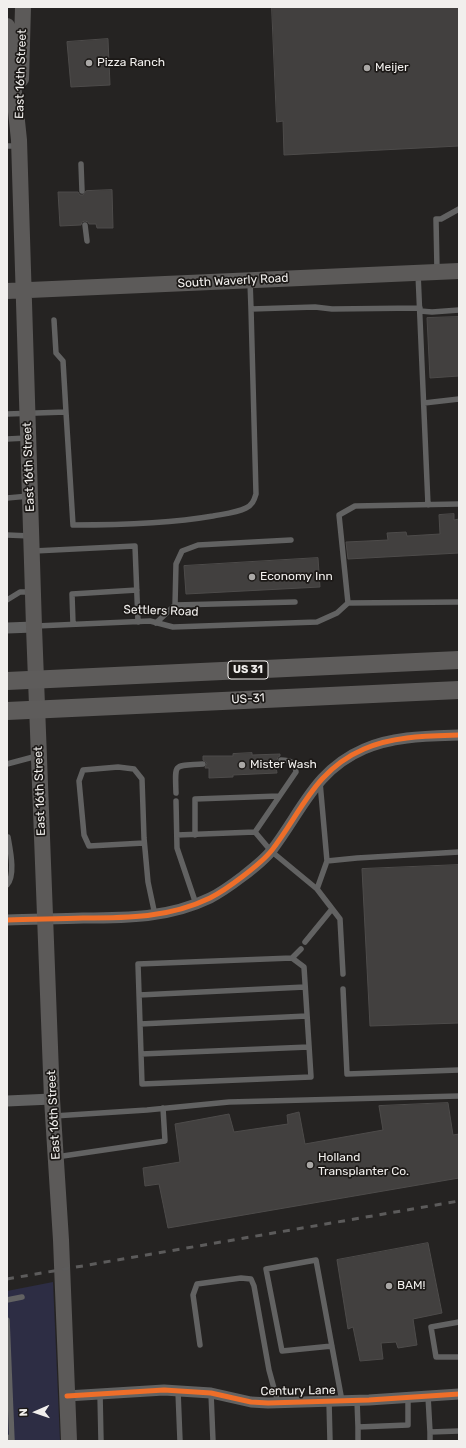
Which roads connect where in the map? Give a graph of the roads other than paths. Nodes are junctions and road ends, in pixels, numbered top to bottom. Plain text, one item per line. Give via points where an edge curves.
1 (23, 7) edge
2 (7, 26) edge
3 (15, 144) edge
4 (81, 164) dead end
5 (82, 191) dead end
6 (459, 209) edge
7 (85, 225) dead end
8 (87, 241) dead end
9 (459, 271) edge
10 (438, 272) junction
11 (418, 273) junction
12 (250, 280) junction
13 (24, 290) junction
14 (7, 291) edge
15 (251, 309) junction
16 (420, 309) junction
17 (459, 310) edge
18 (54, 320) dead end
19 (459, 399) edge
20 (424, 403) junction
21 (66, 412) junction
22 (27, 413) junction
23 (7, 414) edge
24 (28, 438) junction
25 (7, 439) edge
26 (30, 496) junction
27 (7, 498) edge
28 (459, 504) edge
29 (428, 505) junction
30 (7, 535) edge
31 (291, 540) dead end
32 (31, 543) junction
33 (137, 590) junction
34 (33, 592) junction
35 (7, 600) edge
36 (295, 602) dead end
37 (459, 602) edge
38 (348, 603) junction
39 (175, 605) junction
40 (138, 622) junction
41 (156, 623) junction
42 (73, 624) junction
43 (34, 627) junction
44 (7, 628) edge
45 (459, 660) edge
46 (366, 664) junction
47 (36, 680) junction
48 (7, 681) edge
49 (459, 690) edge
50 (349, 695) junction
51 (38, 709) junction
52 (7, 710) edge
53 (459, 735) edge
54 (39, 755) junction
55 (281, 760) dead end
56 (7, 764) edge
57 (203, 764) dead end
58 (320, 780) junction
59 (176, 793) dead end
60 (279, 796) junction
61 (176, 801) dead end
62 (255, 832) junction
63 (177, 835) junction
64 (195, 835) junction
65 (8, 837) edge
66 (144, 844) junction
67 (271, 851) junction
68 (459, 852) edge
69 (327, 862) junction
70 (7, 885) edge
71 (316, 889) junction
72 (196, 904) junction
73 (332, 909) junction
74 (155, 916) junction
75 (46, 919) junction
76 (7, 920) edge
77 (305, 942) dead end
78 (300, 949) dead end
79 (292, 958) junction
80 (343, 974) dead end
81 (305, 987) junction
82 (344, 988) dead end
83 (139, 995) junction
84 (307, 1016) junction
85 (140, 1024) junction
86 (309, 1047) junction
87 (141, 1054) junction
88 (459, 1070) edge
89 (459, 1096) edge
90 (52, 1099) junction
91 (7, 1100) edge
92 (163, 1108) junction
93 (53, 1116) junction
94 (56, 1157) junction
95 (22, 1297) dead end
96 (7, 1300) edge
97 (7, 1320) edge
98 (459, 1322) edge
99 (200, 1345) dead end
100 (332, 1346) junction
101 (459, 1357) edge
102 (178, 1391) junction
103 (212, 1393) junction
104 (100, 1394) junction
105 (459, 1394) edge
106 (67, 1396) junction
107 (428, 1396) junction
108 (408, 1397) junction
109 (357, 1400) junction
110 (329, 1401) junction
111 (342, 1401) junction
112 (278, 1403) junction
113 (358, 1427) junction
114 (459, 1431) edge
115 (430, 1432) junction
116 (7, 1437) edge
117 (8, 1441) edge
118 (12, 1441) edge
119 (69, 1441) edge
120 (101, 1441) edge
121 (180, 1441) edge
122 (213, 1441) edge
123 (330, 1441) edge
124 (358, 1441) edge
125 (430, 1441) edge

1 - 3 main road, East 16th Street
2 - 3 main road, East 16th Street
3 - 13 main road, East 16th Street
4 - 5 lane
6 - 10 lane via 436,219
7 - 8 lane
9 - 10 main road, South Waverly Road
10 - 11 main road, South Waverly Road
11 - 12 main road, South Waverly Road
11 - 16 lane
12 - 13 main road, South Waverly Road
12 - 15 lane
13 - 14 main road, South Waverly Road
13 - 22 main road, East 16th Street
15 - 16 lane
15 - 21 lane via 256,494 254,503 246,508 188,520 124,525 73,525
16 - 17 lane via 432,312
16 - 20 lane
18 - 21 lane via 56,353 63,361
19 - 20 lane
20 - 29 lane
21 - 22 lane
22 - 23 lane
22 - 24 main road, East 16th Street
24 - 25 lane
24 - 26 main road, East 16th Street
26 - 27 lane
26 - 32 main road, East 16th Street
28 - 29 lane
29 - 38 lane via 355,506 339,515
30 - 32 lane
31 - 39 lane via 198,545 182,551 176,564
32 - 33 lane via 135,546
32 - 34 main road, East 16th Street
33 - 40 lane
33 - 42 lane via 72,594
34 - 35 lane via 20,592
34 - 43 main road, East 16th Street
36 - 39 lane
37 - 38 lane
38 - 41 lane, Settlers Road via 337,613 317,622 173,626
39 - 41 lane
40 - 41 lane, Settlers Road
40 - 42 lane, Settlers Road
42 - 43 lane, Settlers Road
43 - 44 street, Settlers Road
43 - 47 main road, East 16th Street
45 - 46 highway, US 31 / US 31
46 - 47 highway, US 31 / US 31
46 - 50 highway via 366,678
47 - 48 highway, US 31
47 - 51 main road, East 16th Street
49 - 50 highway, US-31
50 - 51 highway, US-31
51 - 52 highway, US-31
51 - 54 main road, East 16th Street
53 - 58 street via 411,738 364,748 333,767
54 - 56 lane
54 - 75 main road, East 16th Street
55 - 60 lane via 292,762 296,766 296,772
57 - 59 lane via 177,767
58 - 67 street
58 - 69 lane
60 - 62 lane
60 - 64 lane via 195,799
61 - 63 lane
62 - 64 lane
62 - 67 lane
63 - 64 lane
63 - 72 lane via 177,848
65 - 70 lane via 11,876
66 - 66 lane via 142,779 134,769 118,767 83,770 79,781 84,835 89,846
66 - 74 lane
67 - 71 lane
67 - 72 street via 233,884
68 - 69 lane
69 - 71 lane
71 - 73 lane
72 - 74 street
73 - 77 lane
73 - 80 lane via 340,919
74 - 75 street
75 - 76 street
75 - 90 main road, East 16th Street
78 - 79 lane
79 - 81 lane via 304,967
79 - 83 lane via 138,964
81 - 83 lane
81 - 84 lane
82 - 88 lane via 348,1074
83 - 85 lane
84 - 85 lane
84 - 86 lane
85 - 87 lane
86 - 87 lane
86 - 87 lane via 311,1077 142,1084
89 - 92 lane via 229,1102
90 - 91 street
90 - 93 main road, East 16th Street
92 - 93 lane
92 - 94 lane via 165,1141
93 - 94 main road, East 16th Street
94 - 106 main road, East 16th Street
95 - 96 lane
97 - 118 lane
98 - 101 lane via 431,1327 436,1357
99 - 112 lane via 193,1295 197,1284 251,1279
100 - 100 lane via 316,1260 266,1269 282,1352
100 - 111 lane
102 - 103 street, Century Lane
102 - 104 street, Century Lane
102 - 121 lane
103 - 112 street, Century Lane via 251,1402
103 - 122 lane
104 - 106 street, Century Lane
104 - 120 lane
105 - 107 street, Century Lane
106 - 119 main road, East 16th Street
107 - 108 street, Century Lane
107 - 115 lane
108 - 109 street, Century Lane
108 - 113 lane via 408,1425
109 - 111 street, Century Lane
109 - 113 lane
110 - 111 street, Century Lane
110 - 112 street, Century Lane
110 - 123 lane
113 - 124 lane
114 - 115 lane
115 - 125 lane
116 - 117 lane

